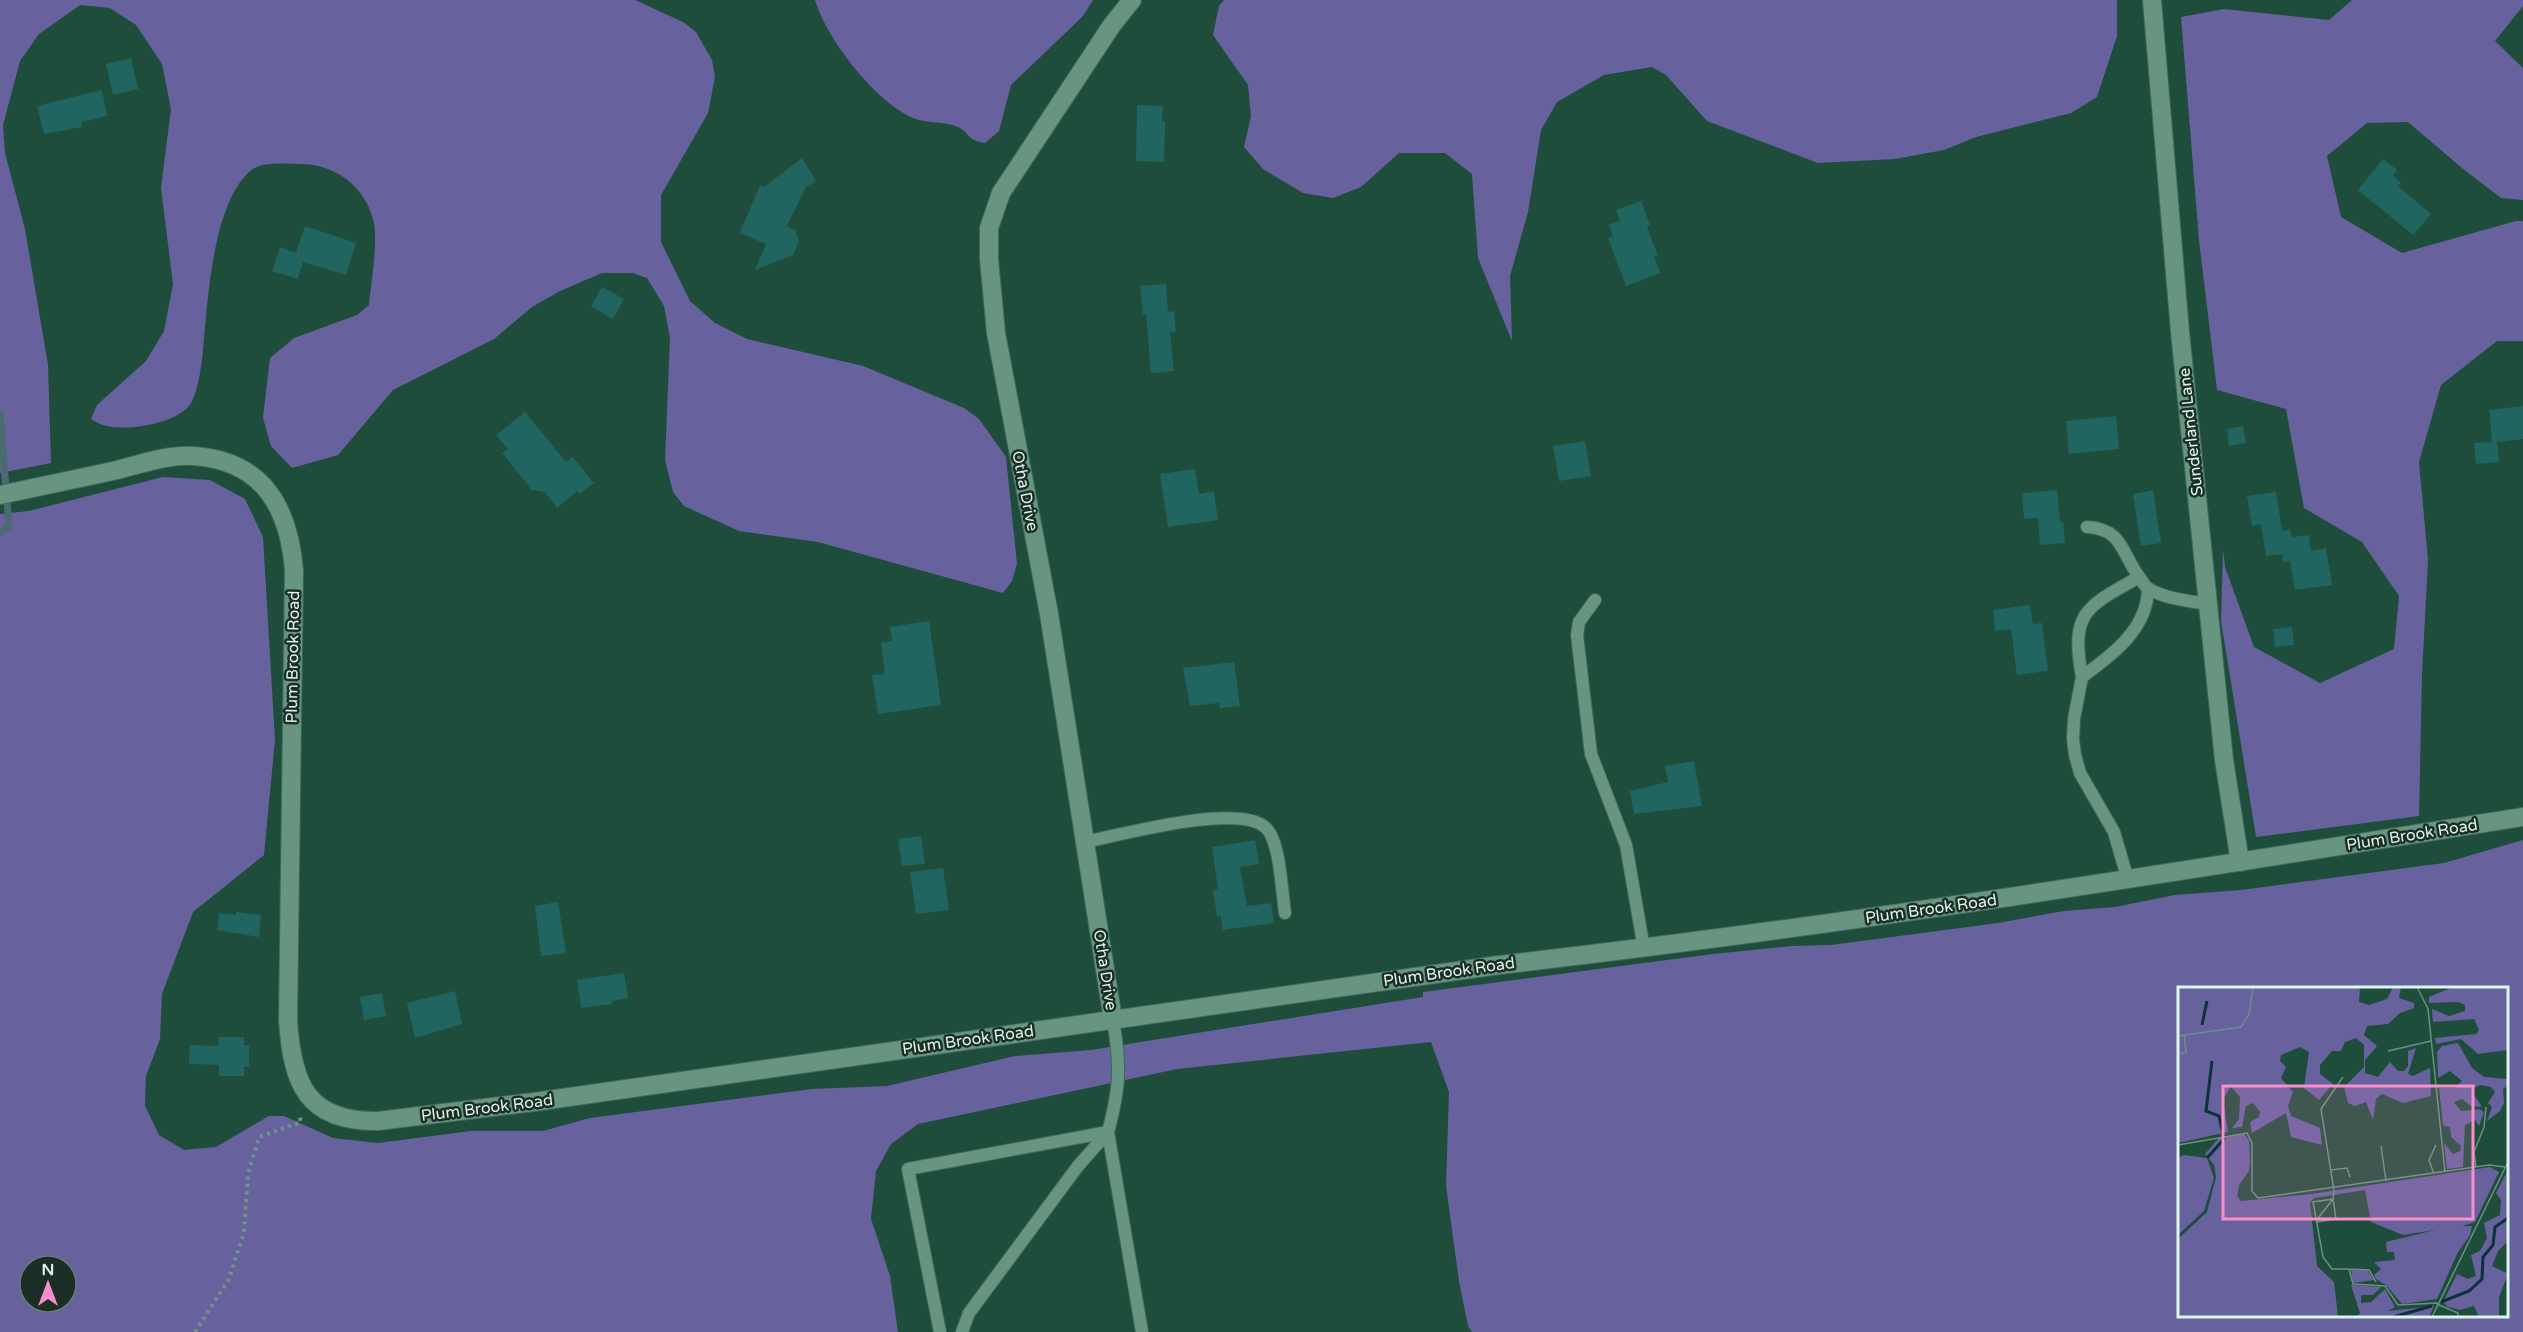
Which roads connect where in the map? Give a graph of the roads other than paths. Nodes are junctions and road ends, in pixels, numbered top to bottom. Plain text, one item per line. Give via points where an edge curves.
1 (1132, 0) edge
2 (2152, 0) edge
3 (0, 495) edge
4 (2087, 527) dead end
5 (2139, 577) junction
6 (2148, 588) junction
7 (1595, 600) dead end
8 (2208, 604) junction
9 (2082, 677) junction
10 (2523, 818) edge
11 (1085, 842) junction
12 (2240, 862) junction
13 (2128, 879) junction
14 (1285, 913) dead end
15 (1644, 949) junction
16 (1113, 1020) junction
17 (1108, 1132) junction
18 (940, 1332) edge
19 (962, 1332) edge
20 (1142, 1332) edge

1 - 11 street, Otha Drive via 1001,193 989,228 996,333 1049,614
2 - 8 street, Sunderland Lane
3 - 16 street, Plum Brook Road via 192,455 246,470 283,513 292,542 294,570 290,1049 296,1074 310,1098 330,1113 353,1121 378,1121
4 - 5 lane via 2103,528 2116,536
5 - 6 lane
5 - 9 lane via 2100,601 2079,623
6 - 8 lane
6 - 9 lane via 2148,603 2128,638
7 - 15 lane via 1579,622 1577,635 1587,732 1591,754 1626,845
8 - 12 street, Sunderland Lane via 2224,760
9 - 13 lane via 2074,719 2075,755 2080,773 2115,831
10 - 12 street, Plum Brook Road
11 - 14 lane via 1201,819 1251,820 1266,827 1274,838
11 - 16 street, Otha Drive
12 - 13 street, Plum Brook Road
13 - 15 street, Plum Brook Road
15 - 16 street, Plum Brook Road via 1500,965
16 - 17 lane via 1118,1095
17 - 18 lane via 908,1169
17 - 19 lane via 1078,1166 969,1313
17 - 20 lane

